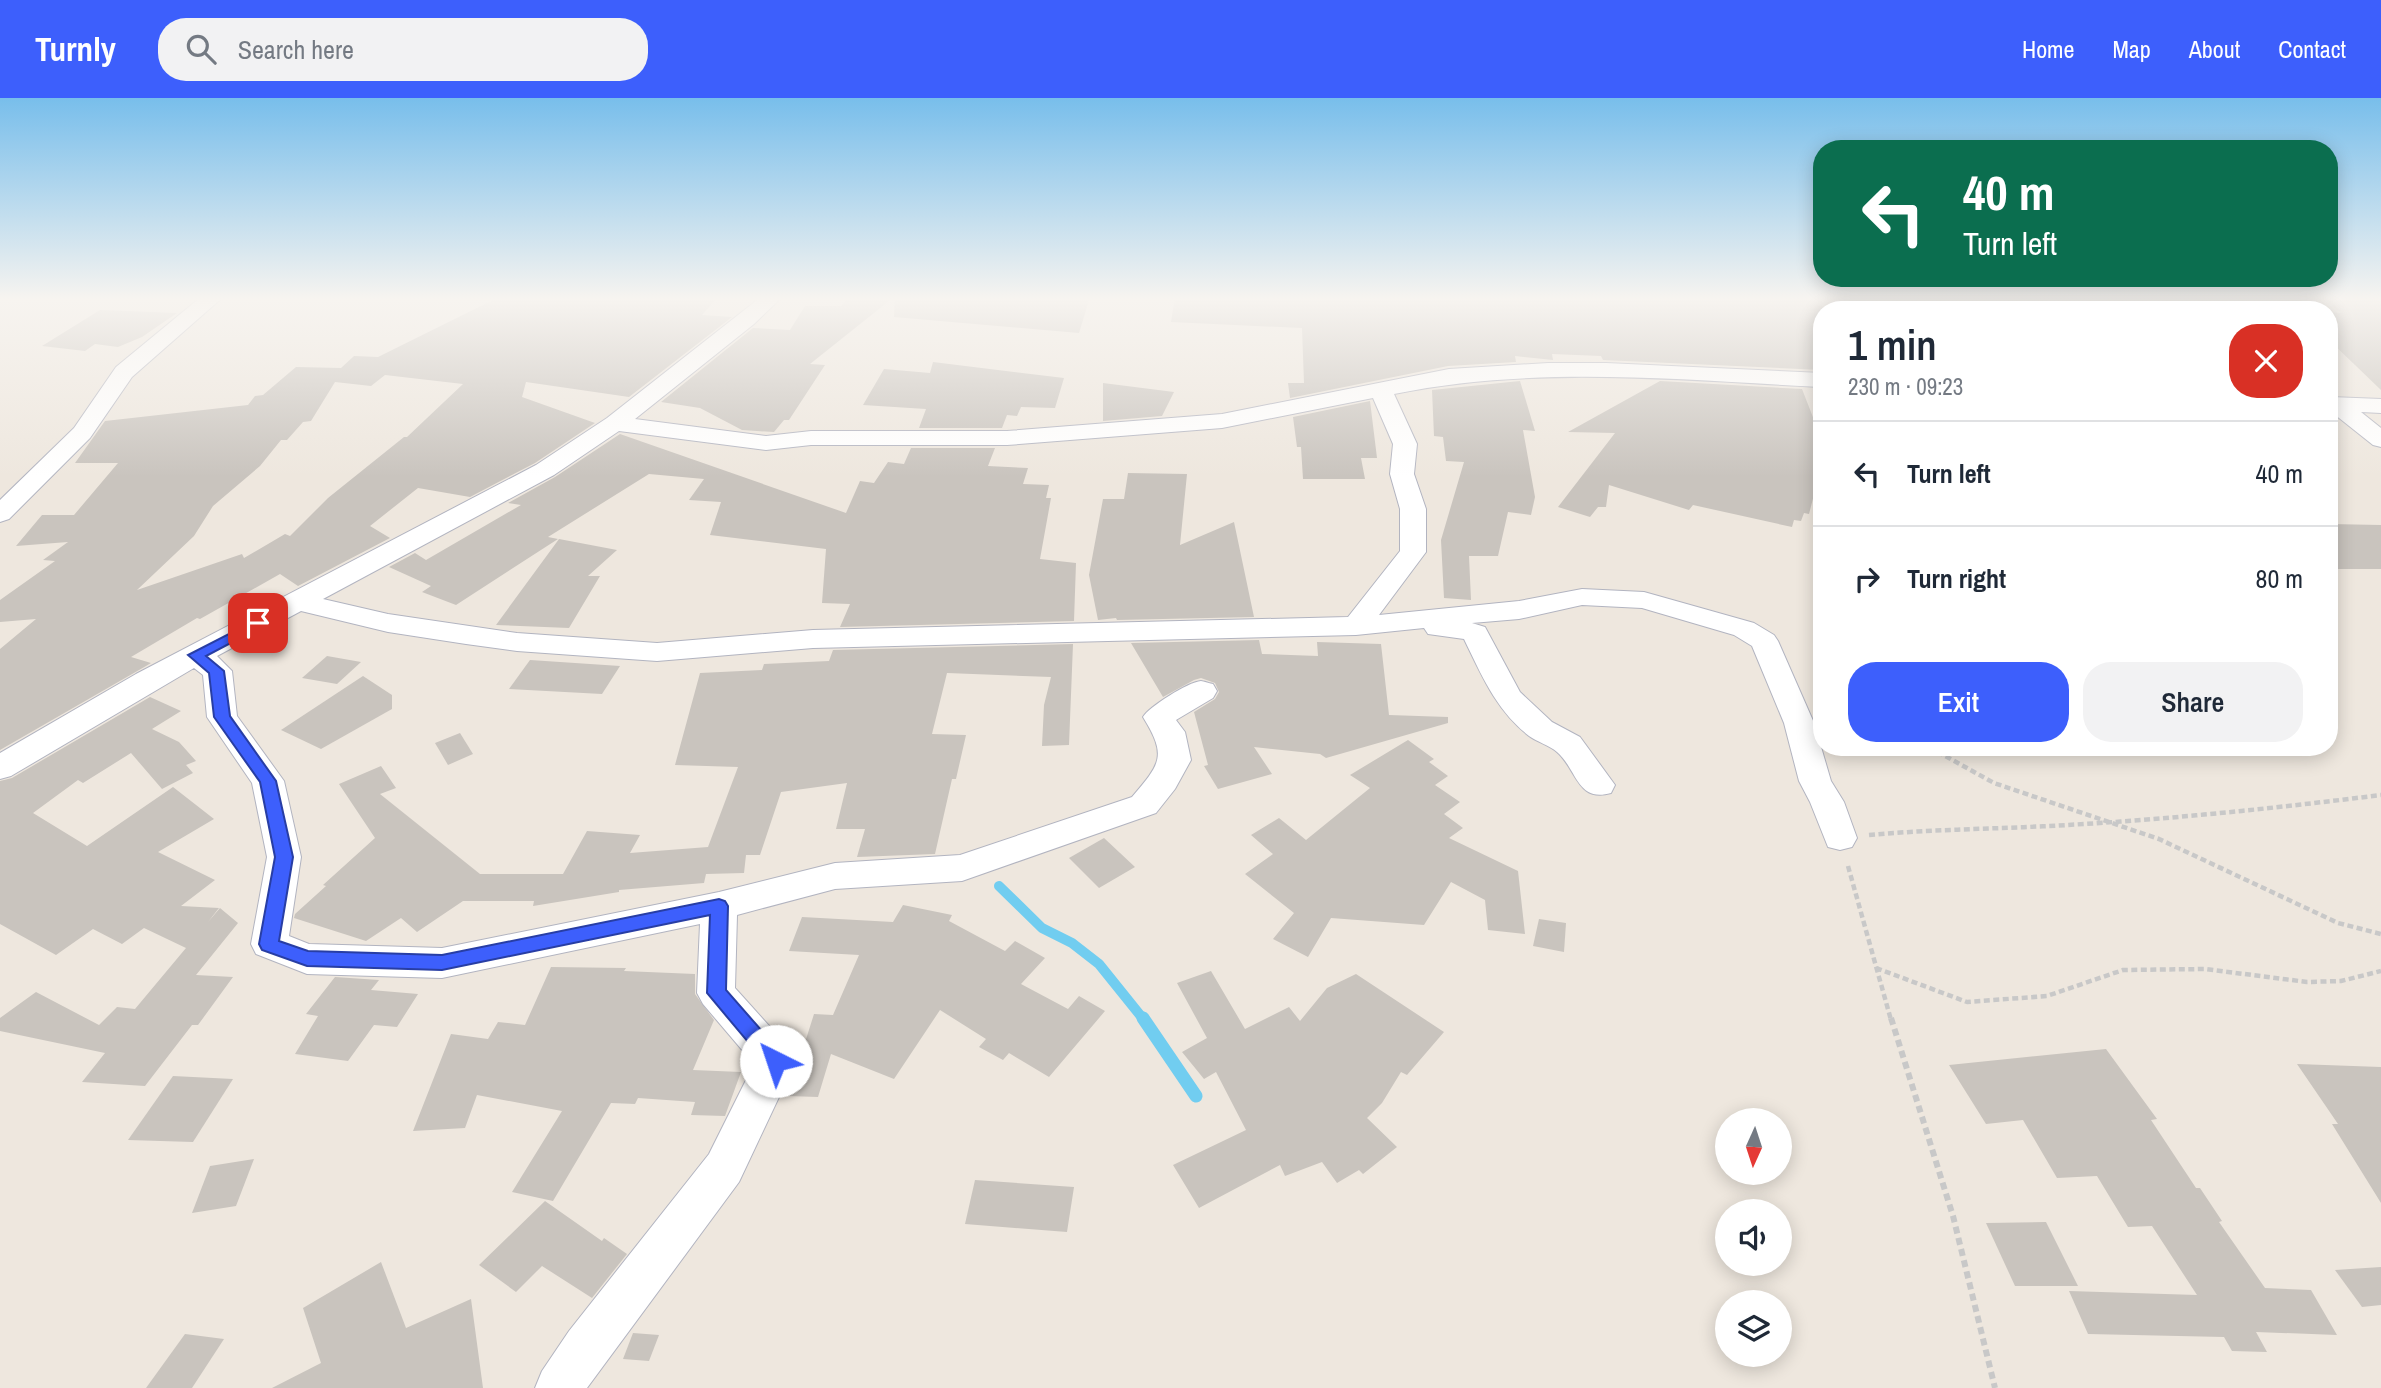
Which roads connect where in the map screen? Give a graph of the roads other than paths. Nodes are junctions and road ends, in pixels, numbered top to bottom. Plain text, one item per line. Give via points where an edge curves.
1 (141, 357) edge
2 (700, 357) edge
3 (1813, 380) edge
4 (1380, 388) junction
5 (2338, 404) edge
6 (2381, 406) edge
7 (2338, 407) edge
8 (615, 423) junction
9 (2381, 440) edge
10 (0, 514) edge
11 (300, 602) junction
12 (1356, 626) junction
13 (196, 655) junction
14 (1202, 691) dead end
15 (0, 768) edge
16 (1599, 785) dead end
17 (1840, 838) road end
18 (719, 906) junction
19 (559, 1388) edge

1 - 10 street via 124,372 82,433
2 - 8 street
3 - 4 street via 1548,370 1449,376
4 - 8 street via 1222,421 1007,438 811,438 766,443
4 - 12 street via 1405,444 1402,474 1413,509 1413,552
5 - 6 street
7 - 9 street
8 - 11 street via 545,470
11 - 12 street via 466,635 657,652 813,639
11 - 13 street
12 - 16 street via 1455,628 1475,633 1508,698 1541,729 1569,745
12 - 17 street via 1519,610 1582,597 1644,600 1744,629 1764,641 1776,666 1815,781
13 - 15 street
13 - 18 street via 217,671 222,717 268,781 284,857 269,944 307,959 442,963
14 - 18 street via 1158,717 1169,732 1175,760 1144,806 962,869 835,876
18 - 19 street via 716,993 776,1061 724,1168

